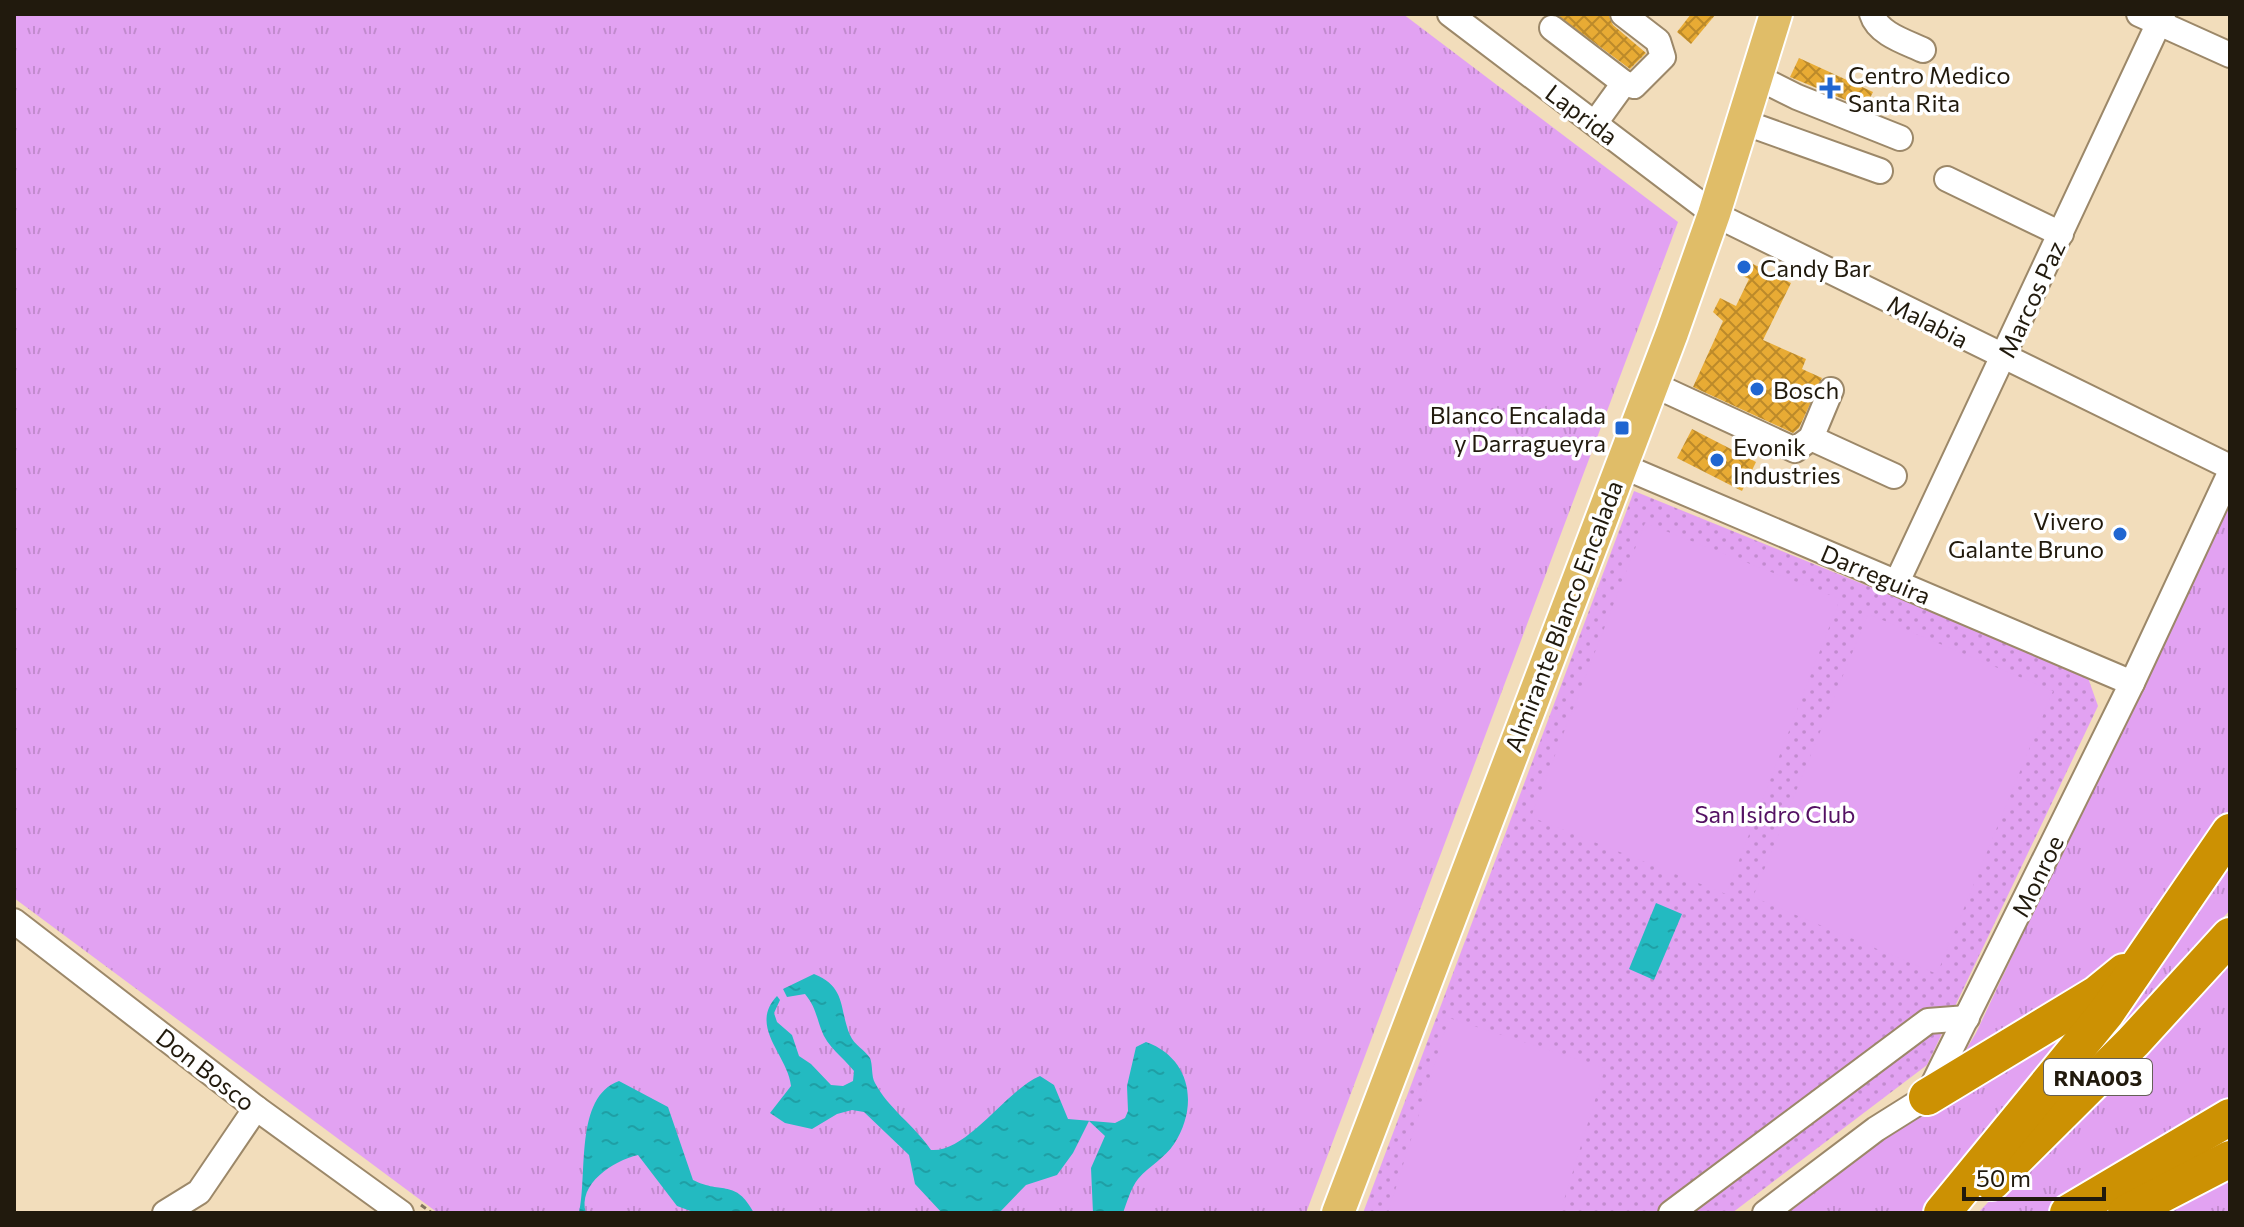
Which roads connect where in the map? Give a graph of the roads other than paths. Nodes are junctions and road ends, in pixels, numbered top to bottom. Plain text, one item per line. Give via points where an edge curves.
1 (1450, 14) edge
2 (1623, 14) edge
3 (1776, 14) edge
4 (1872, 14) edge
5 (2153, 17) edge
6 (1552, 28) dead end
7 (1923, 50) dead end
8 (2230, 55) edge
9 (1757, 77) junction
10 (1624, 83) junction
11 (1743, 122) junction
12 (1595, 123) junction
13 (1900, 138) dead end
14 (1880, 171) dead end
15 (1947, 179) dead end
16 (1714, 214) junction
17 (2061, 234) junction
18 (2004, 359) junction
19 (1652, 384) junction
20 (1831, 390) dead end
21 (1811, 438) junction
22 (1620, 465) junction
23 (2230, 470) edge
24 (1894, 476) dead end
25 (1897, 582) junction
26 (2132, 683) junction
27 (2230, 832) edge
28 (14, 921) edge
29 (2230, 936) edge
30 (2157, 941) junction
31 (1967, 1018) junction
32 (1927, 1097) junction
33 (256, 1108) junction
34 (2230, 1117) edge
35 (2230, 1159) edge
36 (165, 1213) edge
37 (401, 1213) edge
38 (1338, 1213) edge
39 (1671, 1213) edge
40 (1765, 1213) edge
41 (1942, 1213) edge
42 (1961, 1213) edge
43 (2068, 1213) edge
44 (2126, 1213) edge

1 - 12 street, Laprida
2 - 10 street via 1664,52 1644,80 1634,86
3 - 9 main road, Almirante Blanco Encalada
4 - 7 street via 1875,24
5 - 8 street
5 - 17 street, Marcos Paz
6 - 10 street
9 - 11 main road, Almirante Blanco Encalada
9 - 13 street
10 - 12 street
11 - 14 street
11 - 16 main road, Almirante Blanco Encalada
12 - 16 street, Laprida
15 - 17 street
16 - 18 street, Malabia
16 - 19 main road, Almirante Blanco Encalada
17 - 18 street, Marcos Paz
18 - 23 street, Malabia
18 - 25 street, Marcos Paz
19 - 21 street via 1795,450
19 - 22 main road, Almirante Blanco Encalada
20 - 21 street
21 - 24 street
22 - 25 street, Darreguira
22 - 38 main road, Almirante Blanco Encalada
23 - 26 street, Monroe
25 - 26 street, Darreguira
26 - 31 street, Monroe
27 - 30 highway
28 - 33 street, Don Bosco
29 - 42 highway, RNA003 via 2133,1042
30 - 32 highway via 2097,994
30 - 41 highway via 2090,1035
31 - 32 street, Monroe
31 - 39 street via 1928,1021
32 - 40 street
33 - 36 street via 199,1192
33 - 37 street, Don Bosco
34 - 43 highway
35 - 44 highway

